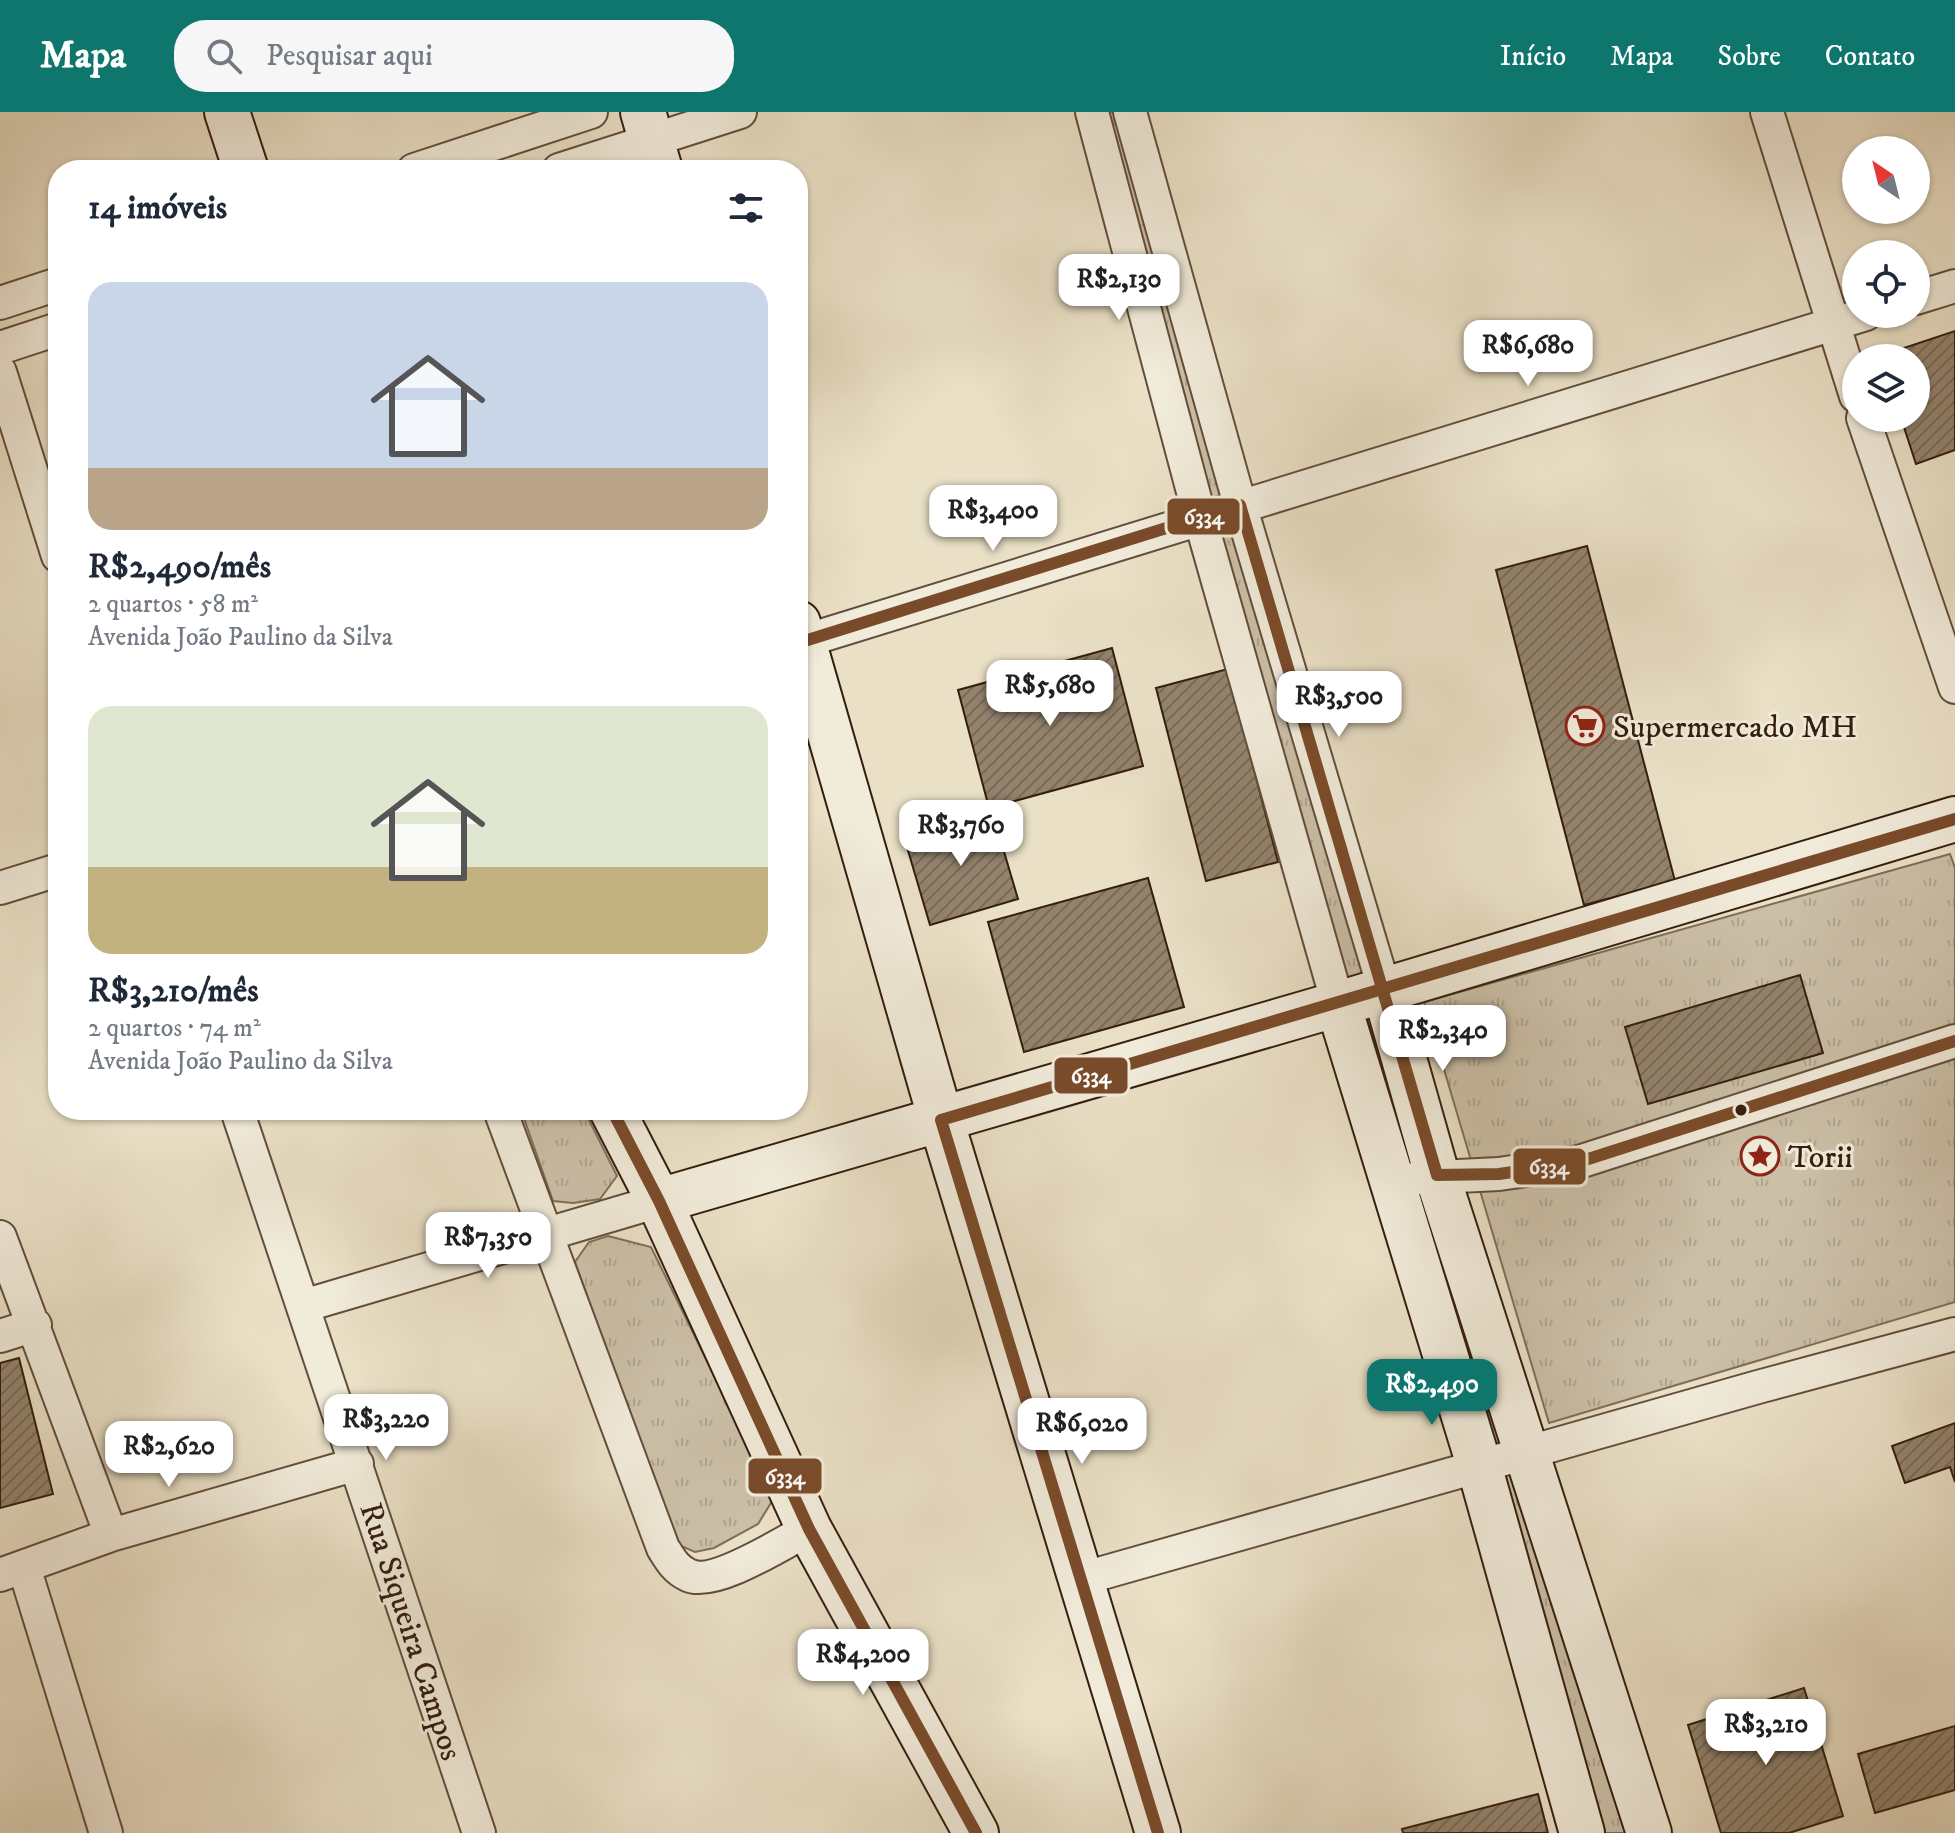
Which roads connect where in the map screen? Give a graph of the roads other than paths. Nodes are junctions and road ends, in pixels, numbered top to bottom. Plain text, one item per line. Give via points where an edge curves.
1 (227, 112) edge
2 (591, 112) edge
3 (740, 112) edge
4 (1092, 112) edge
5 (1130, 112) edge
6 (1767, 112) edge
7 (652, 141) edge
8 (243, 160) edge
9 (445, 160) edge
10 (591, 160) edge
11 (1955, 286) edge
12 (48, 287) edge
13 (1930, 294) edge
14 (0, 303) edge
15 (1842, 322) edge
16 (1832, 325) junction
17 (48, 332) edge
18 (0, 348) edge
19 (1842, 355) edge
20 (0, 372) edge
21 (1868, 432) edge
22 (1240, 505) junction
23 (1200, 518) junction
24 (48, 524) edge
25 (808, 634) edge
26 (1287, 659) junction
27 (808, 663) edge
28 (1243, 669) junction
29 (1955, 687) edge
30 (1955, 819) edge
31 (48, 873) edge
32 (0, 888) edge
33 (1384, 988) junction
34 (1338, 1004) junction
35 (1955, 1041) edge
36 (240, 1120) edge
37 (504, 1120) edge
38 (617, 1120) edge
39 (941, 1120) junction
40 (1437, 1175) junction
41 (1394, 1181) junction
42 (659, 1201) junction
43 (546, 1233) junction
44 (0, 1237) edge
45 (303, 1306) junction
46 (35, 1325) junction
47 (1955, 1334) edge
48 (0, 1336) edge
49 (1528, 1451) junction
50 (357, 1464) junction
51 (1479, 1465) junction
52 (809, 1529) junction
53 (111, 1535) junction
54 (12, 1571) edge
55 (1081, 1579) junction
56 (1615, 1730) junction
57 (1558, 1746) junction
58 (106, 1833) edge
59 (479, 1833) edge
60 (976, 1833) edge
61 (1158, 1833) edge
62 (1582, 1833) edge
63 (1649, 1833) edge

1 - 8 main road
2 - 9 street
3 - 7 street
4 - 23 street
5 - 22 street
6 - 16 street
7 - 10 street
11 - 13 street
12 - 14 street
15 - 16 street
16 - 19 street
16 - 22 street
17 - 18 street
20 - 24 street
21 - 29 street
22 - 23 street
22 - 26 street
23 - 25 street
23 - 28 street
26 - 28 street
26 - 33 street
27 - 39 main road
28 - 34 street
30 - 33 main road
31 - 32 street
33 - 34 main road
33 - 40 main road
34 - 39 main road
34 - 41 main road
35 - 40 street via 1579,1162 1499,1174
36 - 45 street, Rua Siqueira Campos
37 - 43 street
38 - 42 main road
39 - 42 main road
39 - 55 main road
40 - 41 street
40 - 49 main road
41 - 51 main road
42 - 43 street
42 - 52 main road
43 - 45 street
43 - 52 street via 673,1565 690,1577 716,1576
44 - 46 street
45 - 50 street, Rua Siqueira Campos
46 - 48 street
46 - 53 street
47 - 49 street
49 - 51 street
49 - 56 main road
50 - 53 street
50 - 59 street, Rua Siqueira Campos
51 - 55 street
51 - 57 main road
52 - 60 main road
53 - 54 street
54 - 58 street
55 - 61 main road
56 - 57 main road
56 - 63 main road
57 - 62 main road

